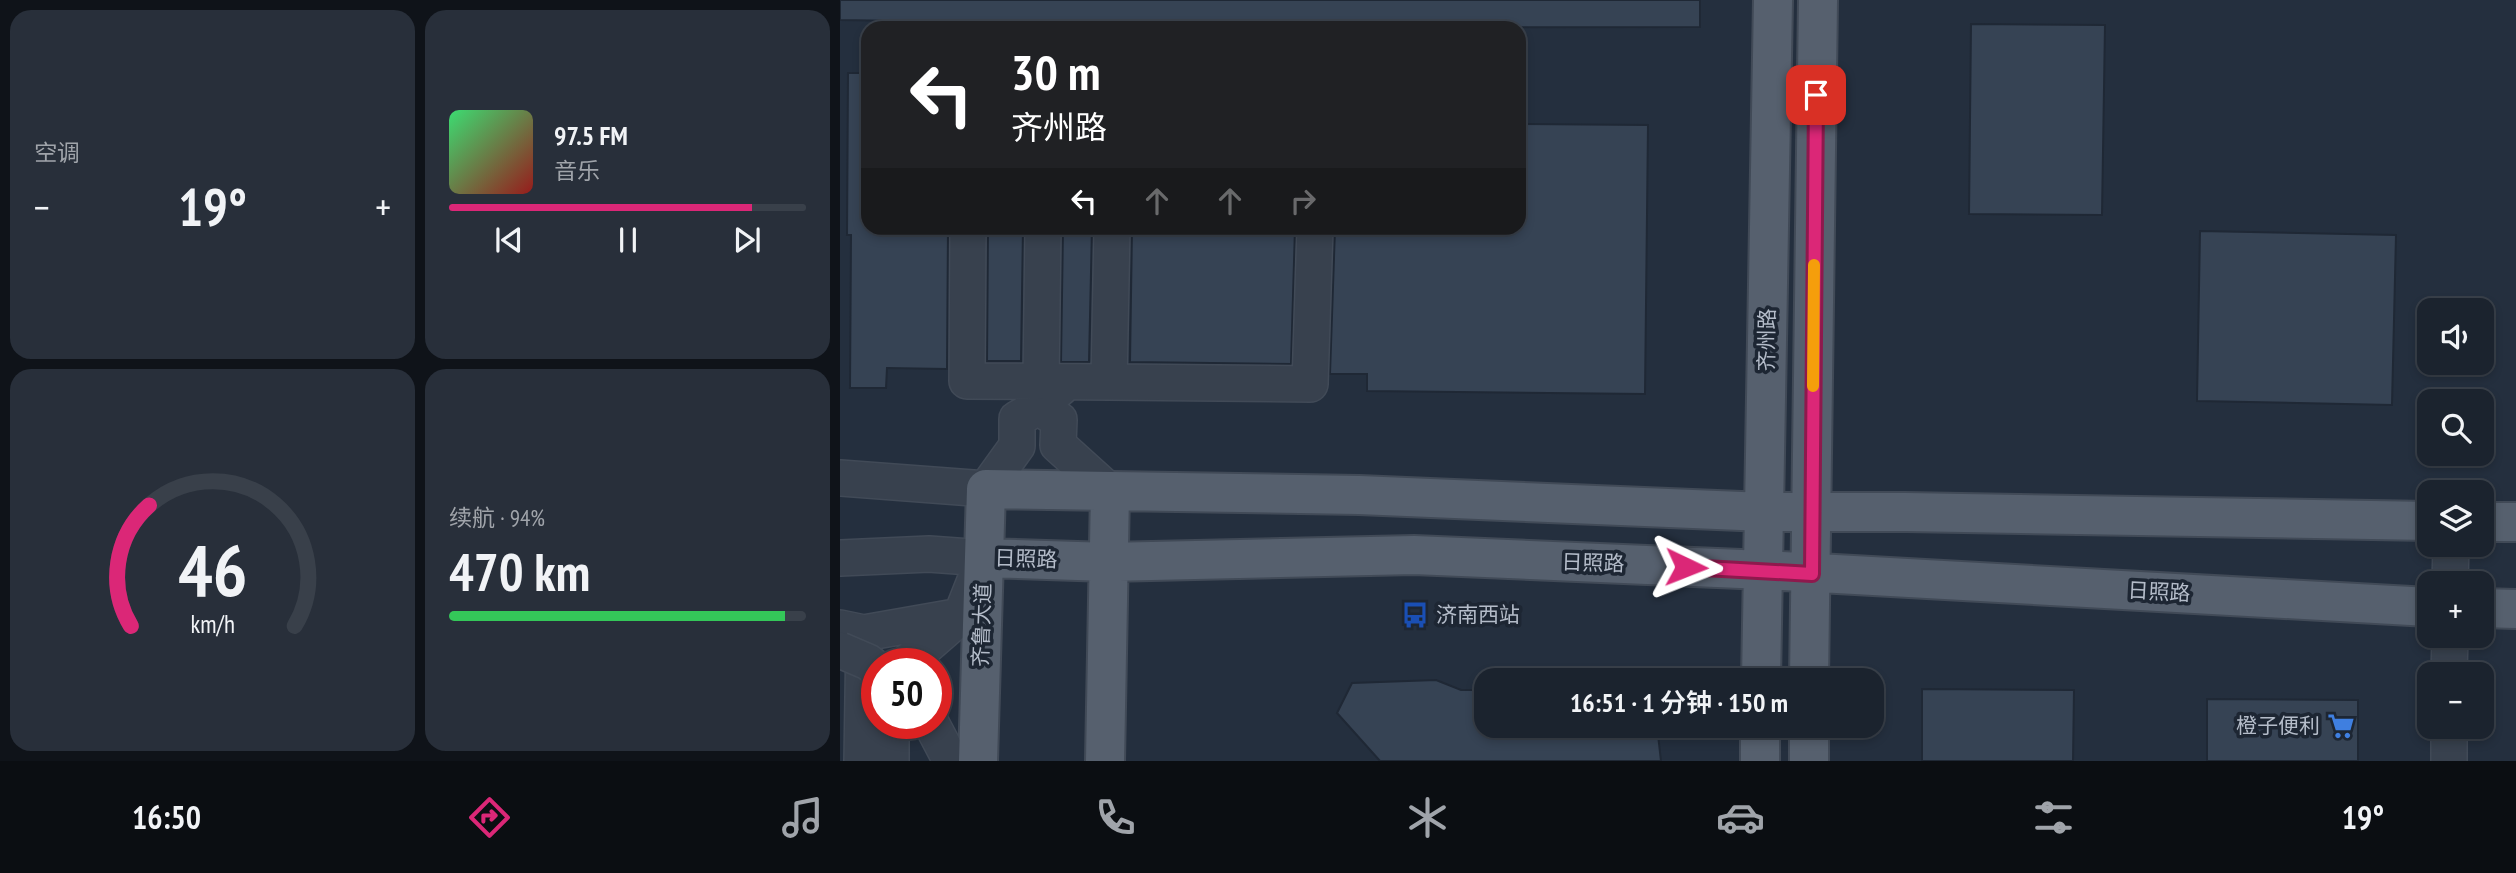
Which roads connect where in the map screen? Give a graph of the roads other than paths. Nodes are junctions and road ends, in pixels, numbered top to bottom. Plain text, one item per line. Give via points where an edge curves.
1 (1773, 0) edge
2 (1818, 0) edge
3 (968, 235) edge
4 (1043, 235) edge
5 (1112, 235) edge
6 (1315, 235) edge
7 (1109, 383) junction
8 (1049, 390) junction
9 (840, 478) edge
10 (986, 489) junction
11 (1110, 492) junction
12 (1765, 512) junction
13 (1813, 513) junction
14 (2417, 521) edge
15 (2494, 522) edge
16 (2516, 522) edge
17 (840, 558) edge
18 (984, 558) junction
19 (1108, 562) junction
20 (1764, 570) junction
21 (1812, 574) junction
22 (2417, 606) edge
23 (2494, 608) edge
24 (2516, 609) edge
25 (961, 616) junction
26 (848, 637) edge
27 (924, 648) edge
28 (861, 653) edge
29 (1761, 668) edge
30 (1810, 668) edge
31 (1760, 738) edge
32 (1809, 738) edge
33 (891, 739) edge
34 (939, 739) edge
35 (2449, 739) edge
36 (862, 761) edge
37 (891, 761) edge
38 (951, 761) edge
39 (978, 761) edge
40 (1105, 761) edge
41 (1760, 761) edge
42 (1809, 761) edge
43 (2449, 761) edge

1 - 12 main road, 齐州路
2 - 13 main road
3 - 8 street via 967,381
4 - 8 street
5 - 7 street
6 - 7 street via 1310,384
7 - 8 street
8 - 10 street via 1017,419 1017,446
8 - 11 street via 1059,419 1058,445
9 - 10 street
10 - 11 main road
10 - 18 main road, 齐鲁大道
11 - 12 main road via 1359,495
11 - 19 main road
12 - 13 main road
12 - 20 main road, 齐州路
13 - 14 main road
13 - 21 main road
15 - 16 main road
17 - 18 street, 日照路 via 929,554
18 - 19 main road, 日照路
18 - 25 street
18 - 39 main road, 齐鲁大道
19 - 20 main road, 日照路 via 1414,555
19 - 40 main road
20 - 21 main road, 日照路
20 - 29 main road, 齐州路
21 - 22 main road, 日照路
21 - 30 main road
23 - 24 main road
25 - 26 street
25 - 27 street
26 - 28 street, bridge
26 - 36 street
31 - 41 main road
32 - 42 main road
33 - 37 street
34 - 38 street
35 - 43 street

